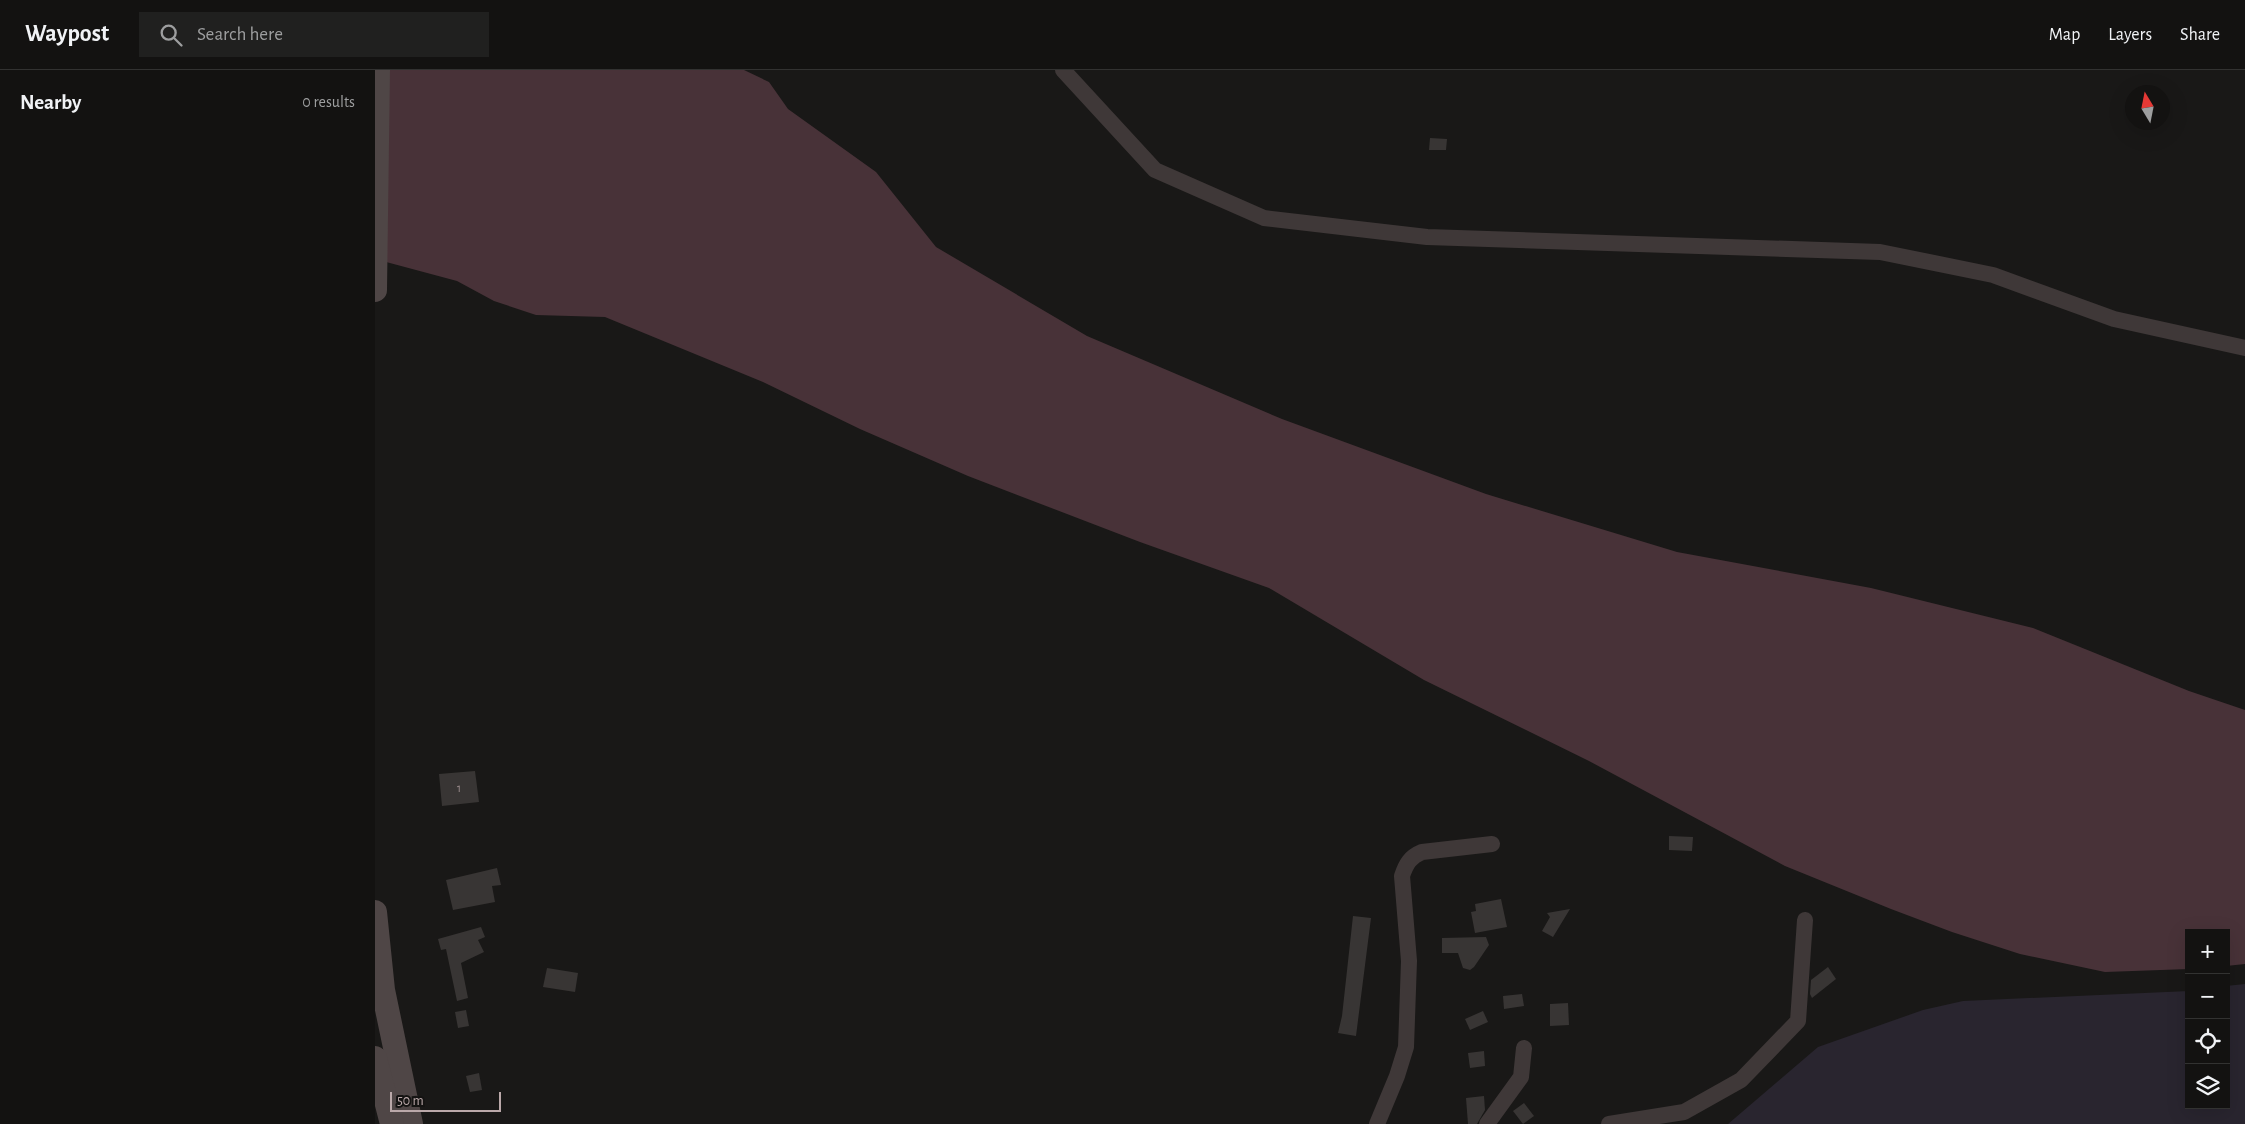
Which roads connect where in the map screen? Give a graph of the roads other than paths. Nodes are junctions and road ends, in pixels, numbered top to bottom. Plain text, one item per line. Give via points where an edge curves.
1 (378, 70) edge
2 (1063, 70) edge
3 (376, 265) edge
4 (375, 290) edge
5 (2245, 348) edge
6 (1492, 844) dead end
7 (375, 912) edge
8 (1805, 920) dead end
9 (1523, 1048) dead end
10 (375, 1058) edge
11 (392, 1124) edge
12 (411, 1124) edge
13 (1377, 1124) edge
14 (1487, 1124) edge
15 (1609, 1124) edge

1 - 3 main road
2 - 5 street via 1155,170 1264,218 1427,237 1880,252 1993,275 2114,319
3 - 4 main road
6 - 13 street via 1422,852 1413,856 1405,868 1409,961 1406,1047
7 - 12 main road via 383,990
8 - 15 street via 1798,1021 1741,1080 1684,1112
9 - 14 street via 1521,1077
10 - 11 main road

